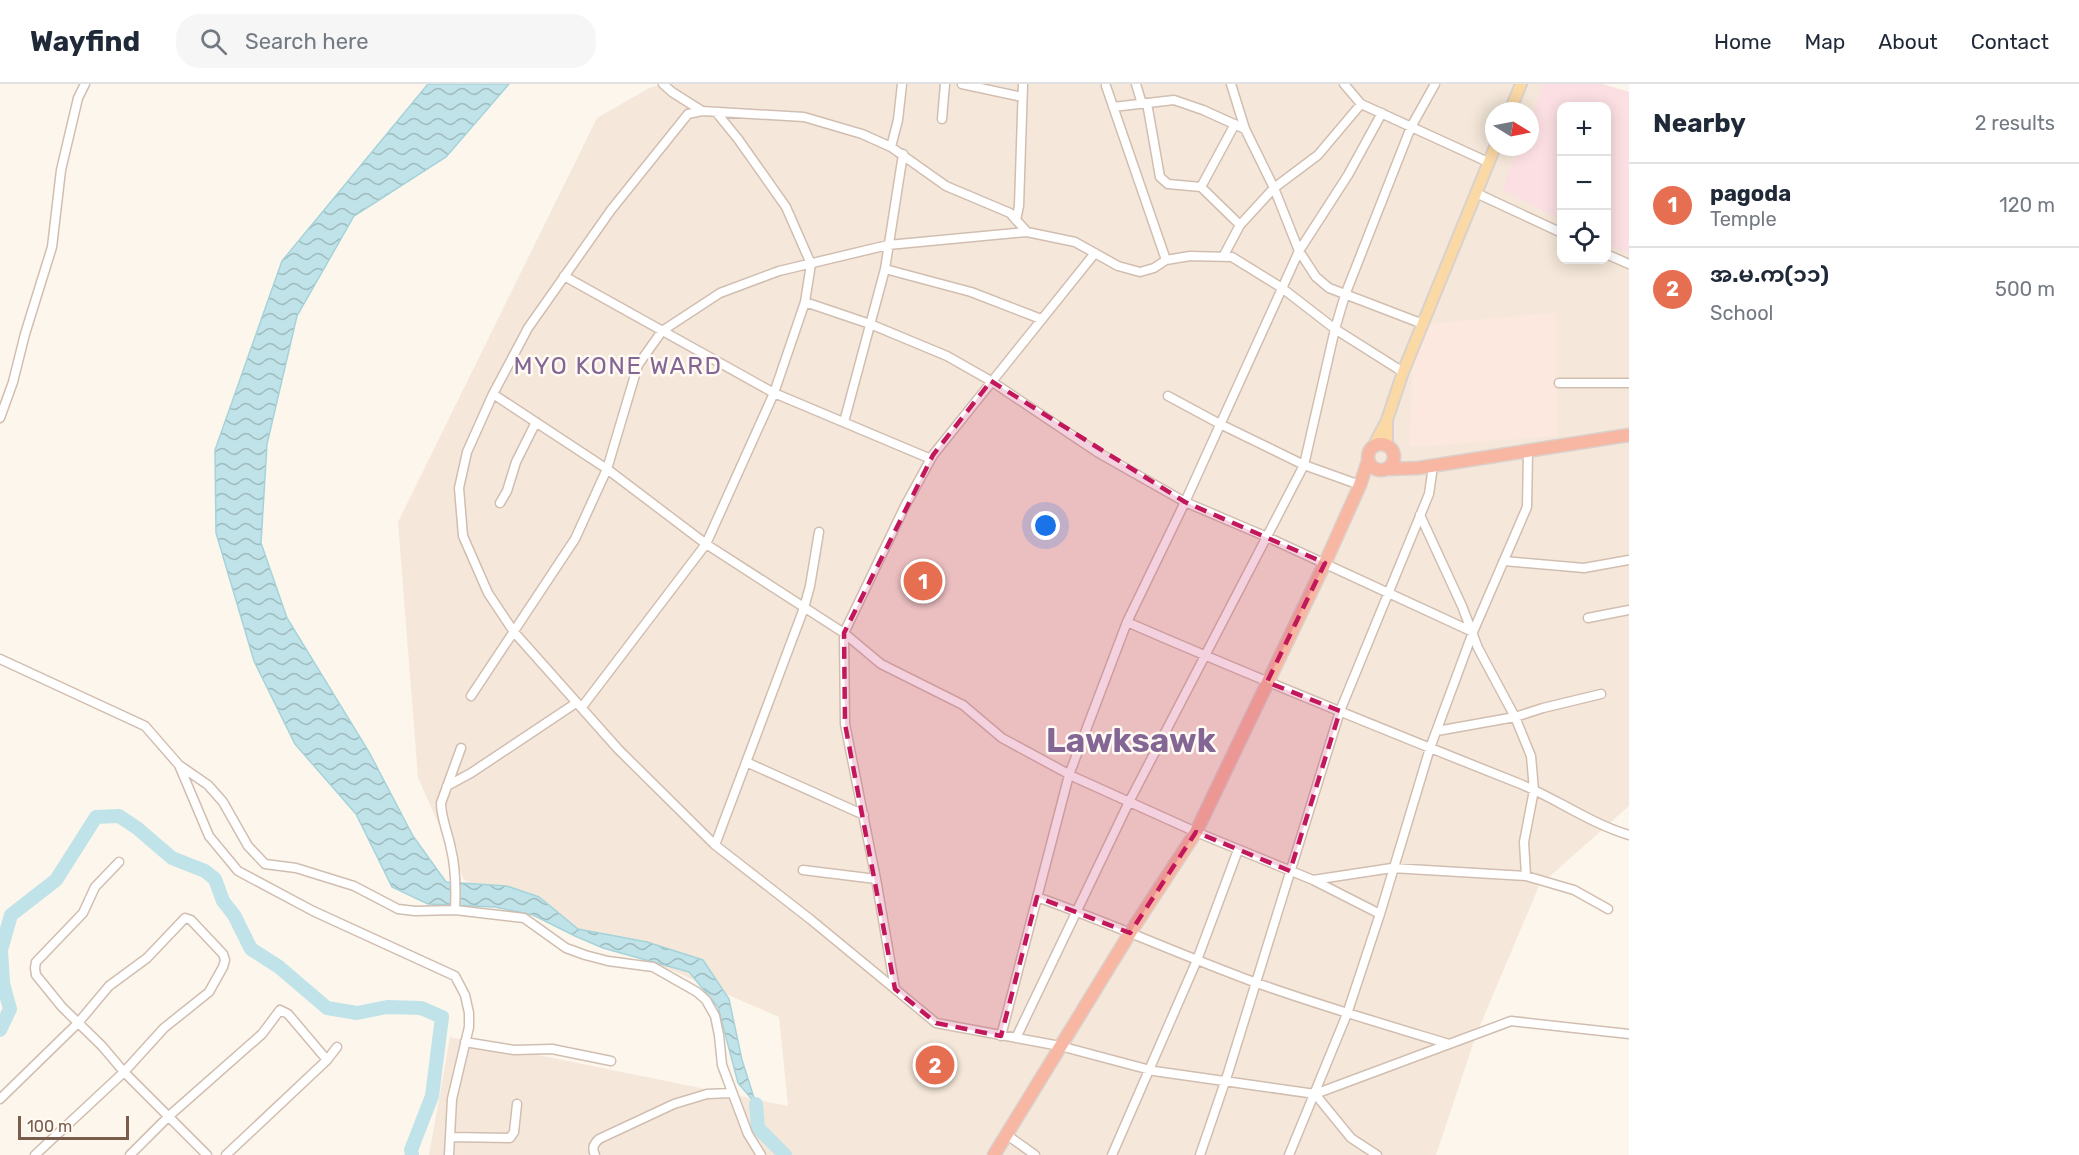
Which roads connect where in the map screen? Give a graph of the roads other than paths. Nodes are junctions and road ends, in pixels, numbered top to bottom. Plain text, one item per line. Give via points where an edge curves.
1 (85, 84) edge
2 (663, 84) edge
3 (902, 84) edge
4 (945, 84) edge
5 (962, 84) edge
6 (1023, 84) edge
7 (1136, 84) edge
8 (1231, 84) edge
9 (1344, 84) edge
10 (1435, 84) edge
11 (1520, 84) edge
12 (1106, 86) dead end
13 (1022, 97) junction
14 (1513, 102) edge
15 (1144, 103) junction
16 (1361, 104) junction
17 (1113, 107) junction
18 (702, 111) junction
19 (716, 112) junction
20 (1382, 113) junction
21 (942, 119) dead end
22 (1235, 124) junction
23 (1411, 127) junction
24 (1245, 129) junction
25 (891, 147) junction
26 (903, 154) junction
27 (1491, 156) edge
28 (1488, 162) junction
29 (1201, 187) junction
30 (1274, 188) junction
31 (1476, 193) junction
32 (1016, 220) junction
33 (1240, 225) junction
34 (1557, 231) edge
35 (1027, 232) junction
36 (888, 245) junction
37 (1299, 251) junction
38 (1095, 253) junction
39 (1224, 255) junction
40 (1611, 256) edge
41 (1166, 260) junction
42 (811, 264) junction
43 (1629, 264) edge
44 (885, 269) junction
45 (564, 276) junction
46 (1282, 288) junction
47 (1346, 295) junction
48 (805, 302) junction
49 (1041, 319) junction
50 (870, 324) junction
51 (1423, 324) junction
52 (1335, 329) junction
53 (662, 331) junction
54 (1403, 372) junction
55 (991, 381) junction
56 (1559, 383) dead end
57 (1629, 383) edge
58 (774, 393) junction
59 (493, 394) junction
60 (1168, 396) dead end
61 (0, 418) edge
62 (1387, 420) junction
63 (536, 422) junction
64 (844, 422) junction
65 (1220, 424) junction
66 (1629, 435) edge
67 (1373, 447) junction
68 (1389, 448) junction
69 (1528, 451) junction
70 (931, 459) junction
71 (1368, 461) junction
72 (1304, 465) junction
73 (1433, 466) junction
74 (1418, 468) junction
75 (607, 469) junction
76 (1382, 470) junction
77 (1360, 485) junction
78 (1185, 502) junction
79 (500, 503) dead end
80 (1420, 515) junction
81 (819, 532) dead end
82 (1267, 537) junction
83 (706, 544) junction
84 (1629, 560) edge
85 (1504, 561) junction
86 (1324, 563) junction
87 (1388, 593) junction
88 (804, 608) junction
89 (1629, 610) edge
90 (1588, 618) dead end
91 (1127, 622) junction
92 (514, 632) junction
93 (1473, 632) junction
94 (844, 633) junction
95 (1205, 656) junction
96 (0, 659) edge
97 (1267, 682) junction
98 (1600, 694) dead end
99 (471, 696) dead end
100 (579, 705) junction
101 (1340, 711) junction
102 (1515, 717) junction
103 (1437, 731) junction
104 (461, 748) dead end
105 (1430, 748) junction
106 (746, 762) junction
107 (179, 765) junction
108 (1069, 775) junction
109 (447, 786) junction
110 (1534, 789) junction
111 (1129, 802) junction
112 (864, 815) junction
113 (1196, 832) junction
114 (1629, 834) edge
115 (715, 845) junction
116 (1238, 850) junction
117 (119, 862) dead end
118 (1392, 868) junction
119 (802, 870) dead end
120 (1290, 871) junction
121 (1526, 876) junction
122 (876, 879) junction
123 (1313, 880) junction
124 (1037, 897) junction
125 (455, 908) junction
126 (1608, 909) dead end
127 (1077, 911) junction
128 (1380, 914) junction
129 (1130, 933) junction
130 (1197, 960) junction
131 (1255, 982) junction
132 (895, 989) junction
133 (1347, 1014) junction
134 (78, 1023) junction
135 (1629, 1034) edge
136 (1001, 1036) junction
137 (1016, 1038) junction
138 (465, 1042) junction
139 (1449, 1044) junction
140 (1060, 1046) junction
141 (337, 1047) dead end
142 (327, 1060) junction
143 (611, 1061) dead end
144 (1150, 1070) junction
145 (124, 1072) junction
146 (1225, 1081) junction
147 (731, 1093) junction
148 (1315, 1094) junction
149 (0, 1099) edge
150 (517, 1104) dead end
151 (169, 1116) junction
152 (1007, 1135) junction
153 (450, 1137) junction
154 (35, 1155) edge
155 (130, 1155) edge
156 (207, 1155) edge
157 (226, 1155) edge
158 (449, 1155) edge
159 (595, 1155) edge
160 (761, 1155) edge
161 (994, 1155) edge
162 (1035, 1155) edge
163 (1112, 1155) edge
164 (1200, 1155) edge
165 (1289, 1155) edge
166 (1377, 1155) edge

1 - 61 street via 61,170 52,247
2 - 18 street
3 - 25 street
4 - 21 street
5 - 13 street
6 - 13 street
7 - 15 street
8 - 24 street
9 - 16 street
10 - 23 street
11 - 14 main road
12 - 17 street
13 - 32 street
15 - 17 street
15 - 22 street via 1174,100
15 - 29 street via 1160,177 1168,184
16 - 20 street
16 - 30 street via 1318,155
17 - 41 street
18 - 19 street
18 - 45 street via 688,114
19 - 25 street via 804,117
19 - 42 street via 786,207
20 - 23 street
20 - 37 street
22 - 24 street
22 - 29 street
23 - 28 street
23 - 47 street
24 - 30 street
25 - 26 street
26 - 32 street via 946,186 1010,213
26 - 36 street
27 - 28 main road
28 - 31 main road
29 - 33 street
30 - 33 street
30 - 37 street
31 - 34 street
31 - 51 main road
32 - 35 street
33 - 39 street
35 - 36 street
35 - 38 street via 1075,242
36 - 42 street
36 - 44 street
37 - 46 street
37 - 47 street via 1316,277
38 - 41 street via 1118,267 1140,272
38 - 49 street
39 - 41 street
39 - 46 street
40 - 43 street
42 - 48 street
42 - 53 street via 779,271 720,293
44 - 49 street via 970,292
44 - 50 street
45 - 53 street
45 - 59 street via 528,328
46 - 52 street
46 - 65 street
47 - 51 street
47 - 52 street
48 - 50 street
48 - 58 street
49 - 55 street
50 - 55 street via 947,356
50 - 64 street
51 - 54 main road
52 - 54 street
52 - 72 street
53 - 58 street
53 - 75 street via 638,365
54 - 62 main road
55 - 70 street
55 - 78 street via 1097,452
56 - 57 street
58 - 64 street
58 - 83 street
59 - 63 street
59 - 92 street via 467,452 459,488 462,527 488,593
60 - 65 street
62 - 67 main road
62 - 68 main road
63 - 75 street
63 - 79 street
64 - 70 street
65 - 72 street
65 - 78 street
66 - 69 highway
67 - 68 highway via 1380,444
67 - 71 highway
68 - 74 highway
68 - 76 highway via 1393,461
69 - 73 highway
69 - 85 street via 1527,507
70 - 94 street
71 - 76 highway
71 - 77 highway
72 - 77 street
72 - 82 street
73 - 74 highway
73 - 80 street via 1429,494
74 - 76 highway
75 - 83 street
75 - 92 street via 575,539
76 - 77 highway
77 - 86 highway
78 - 82 street
78 - 91 street
80 - 87 street
80 - 93 street
81 - 88 street
82 - 86 street
82 - 95 street
83 - 88 street
83 - 100 street
84 - 85 street via 1584,568
85 - 93 street
86 - 87 street
86 - 97 highway
87 - 93 street
87 - 101 street
88 - 94 street
88 - 106 street
89 - 90 street
91 - 95 street
91 - 108 street
92 - 99 street
92 - 100 street
93 - 102 street
93 - 103 street
94 - 108 street via 881,664 963,705 1002,738
94 - 112 street via 845,724
95 - 97 street
95 - 111 street
96 - 107 street via 145,726
97 - 101 street
97 - 113 highway
98 - 102 street
100 - 109 street
100 - 115 street
101 - 105 street
101 - 120 street
102 - 103 street
102 - 110 street via 1531,756
103 - 105 street
104 - 109 street
105 - 110 street
105 - 118 street
106 - 112 street
106 - 115 street
107 - 125 street via 208,785 264,864 296,868 354,886 398,909
107 - 138 street via 209,836 238,871 313,911 455,976 469,1013
108 - 111 street
108 - 124 street
109 - 125 street via 441,811 452,850
110 - 114 street via 1595,822
110 - 121 street via 1524,842
111 - 113 street
111 - 127 street
112 - 122 street
113 - 116 street
113 - 129 highway
115 - 132 street
116 - 120 street
116 - 130 street
117 - 134 street via 95,887 83,913 34,968
118 - 121 street
118 - 123 street
118 - 128 street
119 - 122 street
120 - 123 street
120 - 131 street
121 - 126 street via 1574,890
122 - 132 street
123 - 128 street
124 - 127 street
124 - 136 street
125 - 147 street via 524,918 566,948 608,961 653,966 698,992 715,1016 722,1065
127 - 129 street
127 - 137 street
128 - 133 street
129 - 130 street
129 - 140 highway
130 - 131 street
130 - 144 street
131 - 133 street
131 - 146 street
132 - 136 street via 936,1023
133 - 139 street
133 - 148 street
134 - 145 street
134 - 145 street via 109,986 147,958 185,918 223,954 224,967 209,992 164,1028
134 - 149 street
135 - 139 street via 1511,1021
136 - 137 street
137 - 140 street
138 - 143 street via 514,1050 552,1049
138 - 153 street via 452,1099
139 - 148 street
140 - 144 street
140 - 152 highway
141 - 142 street
142 - 151 street via 288,1014 280,1010 262,1034
142 - 157 street
144 - 146 street
144 - 163 street
145 - 151 street
145 - 154 street
146 - 148 street
146 - 164 street
147 - 159 street via 707,1094 674,1104 599,1140 594,1144
147 - 160 street
148 - 165 street
148 - 166 street via 1351,1138
150 - 153 street via 510,1138
151 - 155 street
151 - 156 street
152 - 161 highway
152 - 162 street
153 - 158 street

